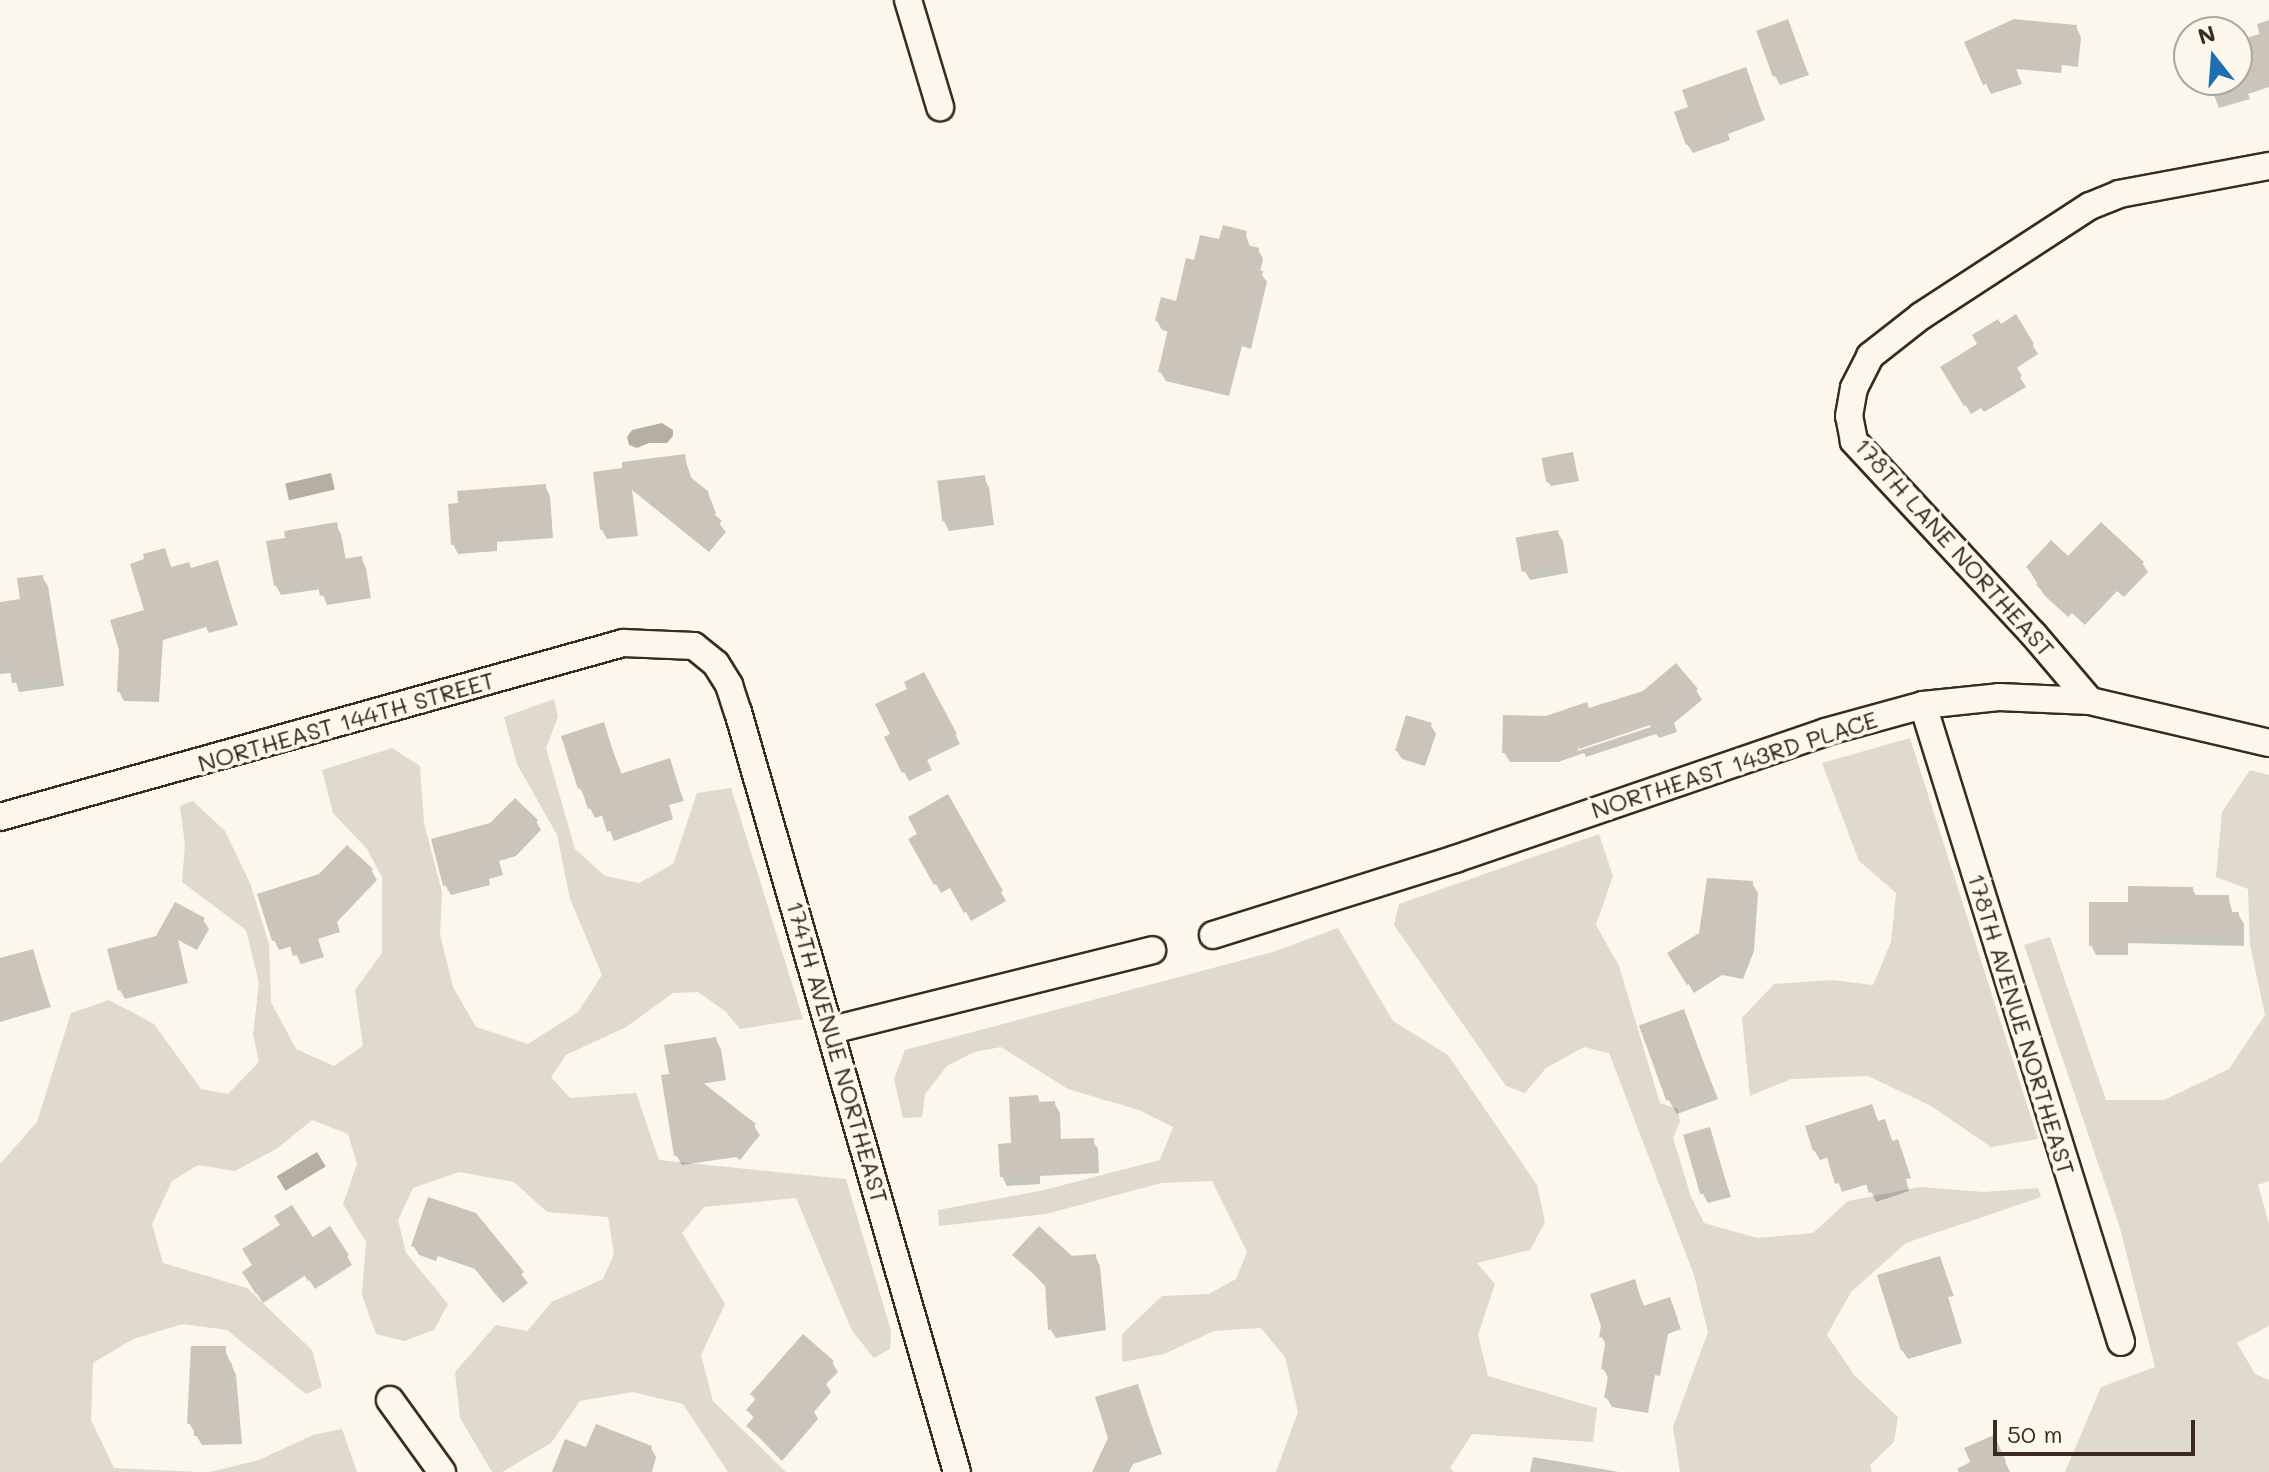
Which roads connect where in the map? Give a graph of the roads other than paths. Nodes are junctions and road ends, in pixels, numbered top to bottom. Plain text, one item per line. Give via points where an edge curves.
1 (908, 0) edge
2 (940, 107) dead end
3 (2269, 166) edge
4 (694, 646) joint
5 (2090, 701) junction
6 (1923, 705) junction
7 (2269, 743) edge
8 (0, 817) edge
9 (1213, 935) dead end
10 (1152, 950) dead end
11 (832, 1030) junction
12 (2121, 1342) dead end
13 (390, 1400) dead end
14 (442, 1472) edge
15 (957, 1472) edge

1 - 2 street
3 - 5 street, 178TH LANE NORTHEAST via 2119,194 2090,206 1921,316 1870,356 1854,388 1849,416 1854,441
4 - 8 street, NORTHEAST 144TH STREET via 623,643
4 - 11 street, 174TH AVENUE NORTHEAST via 716,664 729,685
5 - 6 street, NORTHEAST 143RD PLACE via 1999,697
5 - 7 street, NORTHEAST 143RD PLACE
6 - 9 street, NORTHEAST 143RD PLACE via 1825,732 1455,859
6 - 12 street, 178TH AVENUE NORTHEAST
10 - 11 street
11 - 15 street, 174TH AVENUE NORTHEAST
13 - 14 street

